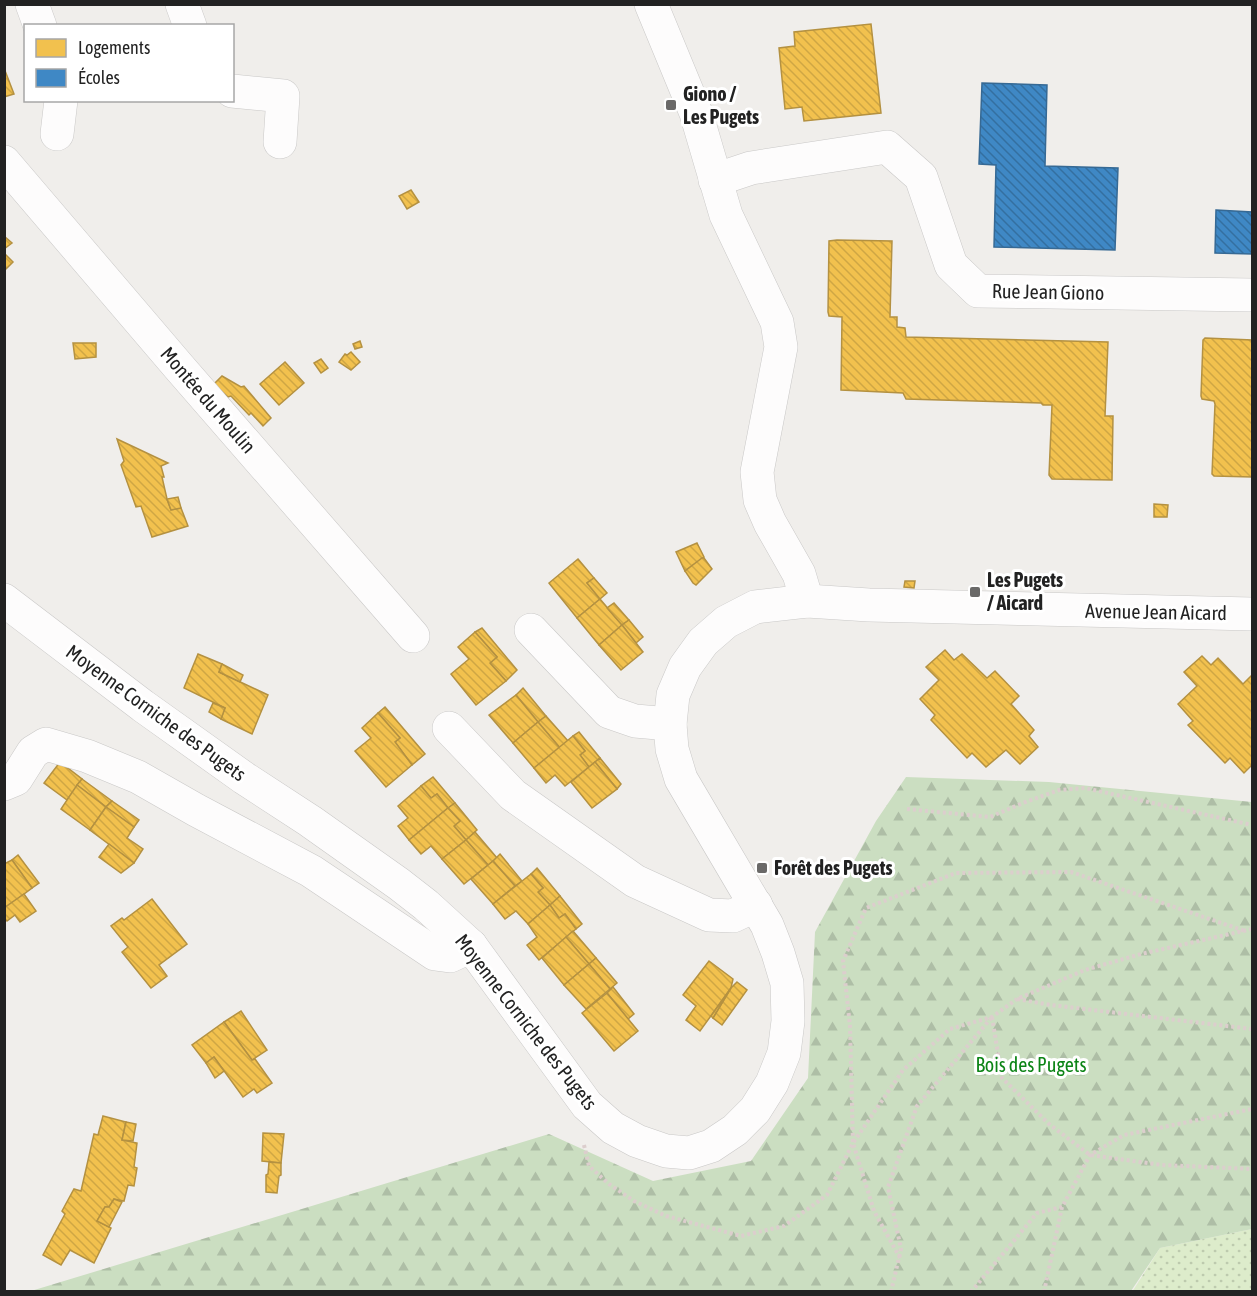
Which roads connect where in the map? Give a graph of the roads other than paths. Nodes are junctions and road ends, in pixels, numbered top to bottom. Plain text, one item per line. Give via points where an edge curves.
1 (32, 4) edge
2 (182, 4) edge
3 (651, 4) edge
4 (39, 24) edge
5 (189, 24) edge
6 (234, 91) edge
7 (61, 102) edge
8 (57, 134) dead end
9 (280, 142) dead end
10 (4, 162) edge
11 (715, 180) junction
12 (1252, 295) edge
13 (4, 600) edge
14 (807, 601) junction
15 (1252, 614) edge
16 (531, 630) dead end
17 (413, 636) dead end
18 (670, 724) junction
19 (449, 728) dead end
20 (4, 784) edge
21 (756, 905) junction
22 (471, 946) junction

1 - 4 street
2 - 5 street
3 - 11 street via 696,113
6 - 9 street via 283,96
7 - 8 street
10 - 17 street, Montée du Moulin
11 - 12 street, Rue Jean Giono via 751,168 887,147 921,177 951,266 978,291
11 - 14 street via 726,215 777,322 781,347 757,472 760,500 799,574
13 - 22 street, Moyenne Corniche des Pugets via 143,706 399,884
14 - 15 street, Avenue Jean Aicard
14 - 18 street, Moyenne Corniche des Pugets via 755,607 726,622 702,642 673,695
16 - 18 street via 609,712 635,721
18 - 21 street, Moyenne Corniche des Pugets via 681,779
19 - 21 street via 513,795 634,881 709,915 733,916
20 - 22 street via 16,779 33,752 46,744 87,756 138,777 311,871 435,954 450,956
21 - 22 street, Moyenne Corniche des Pugets via 787,983 784,1053 755,1110 711,1146 689,1153 666,1151 637,1141 613,1128 587,1105

